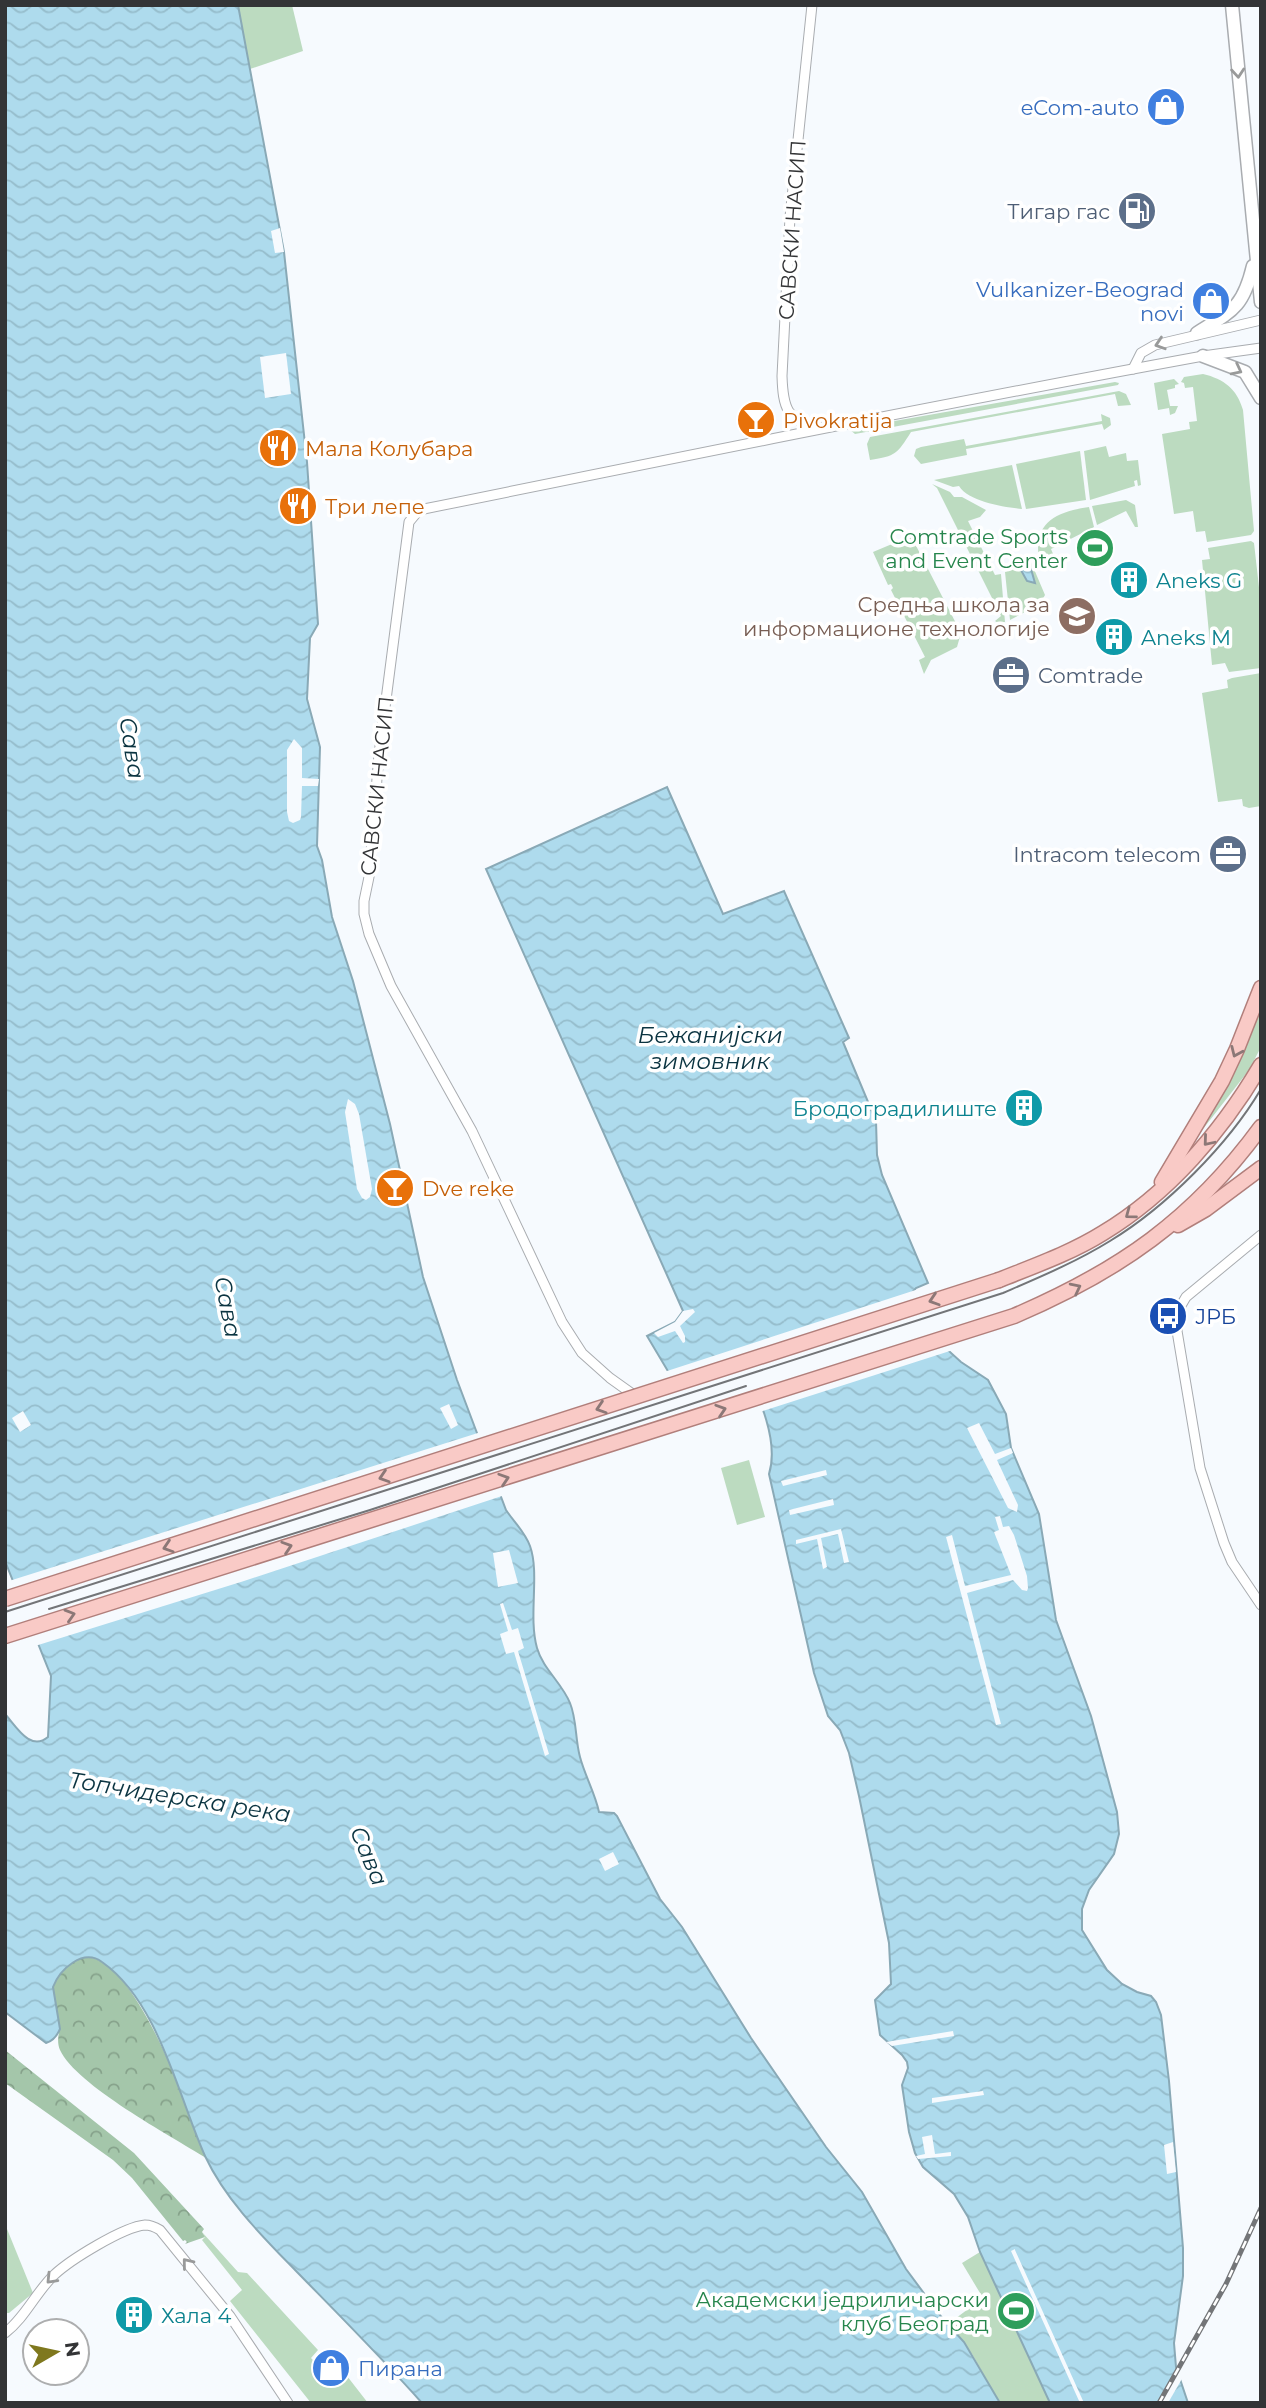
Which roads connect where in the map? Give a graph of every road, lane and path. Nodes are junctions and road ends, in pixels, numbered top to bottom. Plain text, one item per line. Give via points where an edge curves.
1 (812, 5) edge
2 (1232, 5) edge
3 (1256, 255) junction
4 (1261, 302) edge
5 (1261, 320) edge
6 (1197, 333) junction
7 (1261, 348) edge
8 (1203, 356) junction
9 (1133, 369) junction
10 (1261, 398) edge
11 (826, 427) junction
12 (1261, 988) edge
13 (1261, 1065) edge
14 (1261, 1127) edge
15 (1257, 1173) edge
16 (1156, 1193) junction
17 (1167, 1229) junction
18 (1261, 1235) edge
19 (642, 1401) dead end
20 (5, 1599) edge
21 (1261, 1605) edge
22 (5, 1636) edge
23 (16, 2320) junction
24 (5, 2323) edge
25 (5, 2333) edge
26 (288, 2403) edge

1 - 11 street, САВСКИ НАСИП via 790,216 782,376 783,401 793,417
2 -> 3 main road
3 - 4 main road
3 - 6 main road via 1242,300
5 - 6 street
6 -> 9 street via 1148,348
7 - 8 street, САВСКИ НАСИП
8 - 9 street, САВСКИ НАСИП
8 -> 10 main road via 1245,372
9 - 11 street, САВСКИ НАСИП
11 - 19 street, САВСКИ НАСИП via 419,510 409,522 372,814 364,901 369,934 391,986 472,1131 562,1322 582,1353
12 -> 16 main road via 1222,1081
13 -> 16 main road via 1221,1125
14 - 17 main road via 1237,1159
15 - 17 main road via 1206,1209
16 -> 20 main road, bridge via 1103,1233 999,1280
22 -> 17 main road via 1014,1316 1097,1277
18 - 21 street via 1186,1297 1179,1309 1177,1331 1204,1486 1233,1562
23 - 24 street
23 - 25 street
26 -> 23 street via 230,2316 152,2225 124,2232 69,2263

